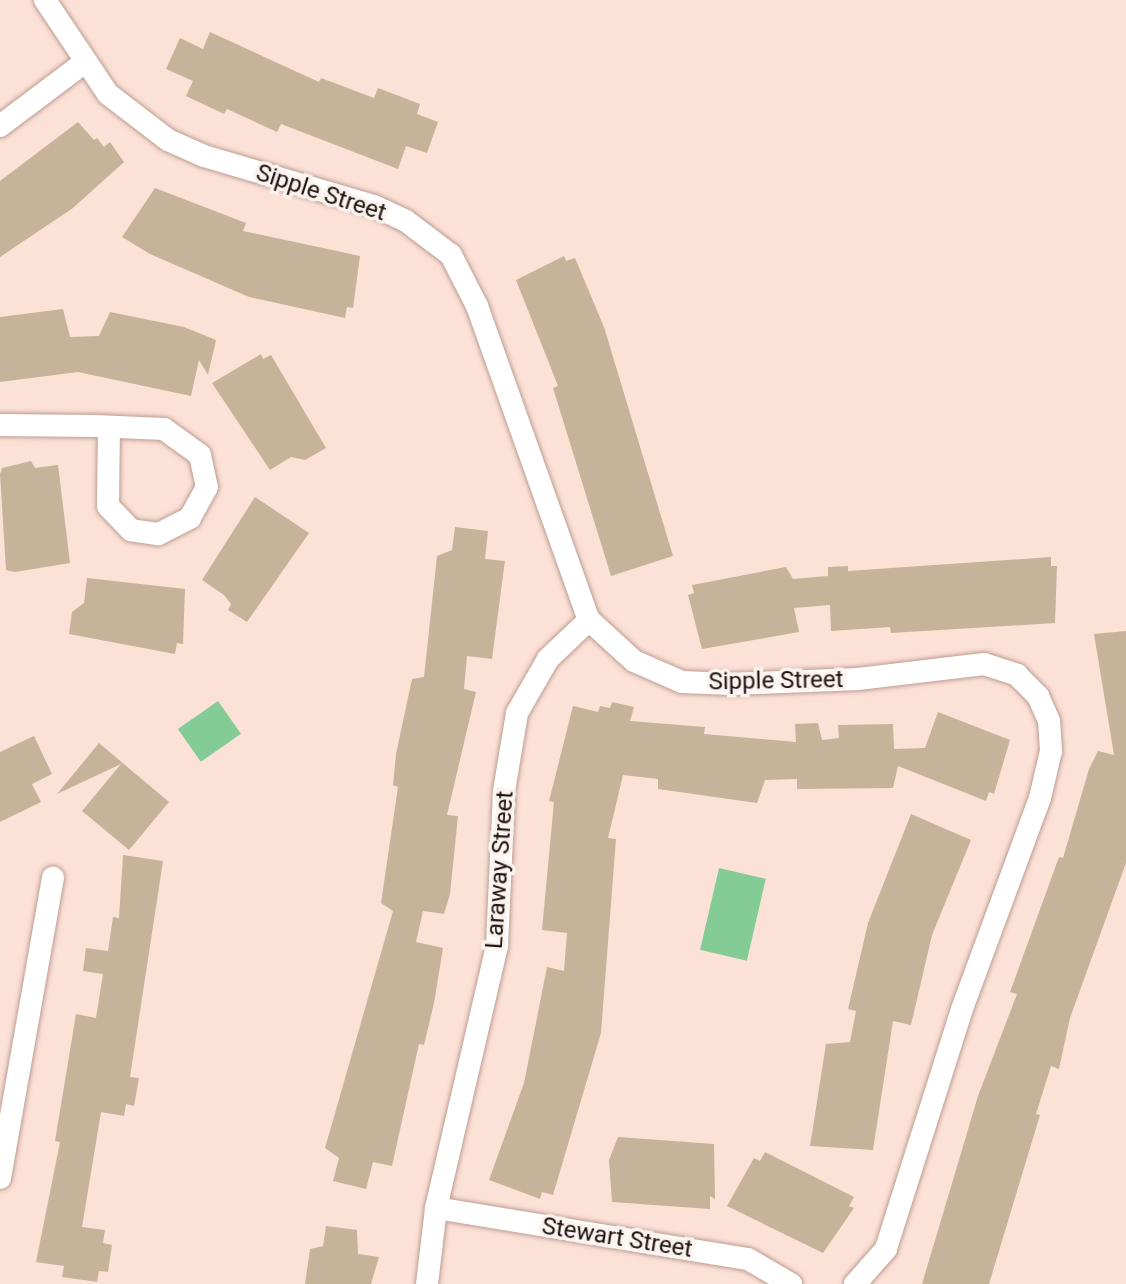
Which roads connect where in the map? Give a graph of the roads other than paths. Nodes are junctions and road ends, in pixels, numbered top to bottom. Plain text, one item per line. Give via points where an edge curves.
1 (45, 0) edge
2 (85, 62) junction
3 (0, 126) edge
4 (0, 425) edge
5 (109, 427) junction
6 (589, 620) junction
7 (53, 878) dead end
8 (0, 1178) edge
9 (436, 1208) junction
10 (427, 1284) edge
11 (791, 1284) edge
12 (855, 1284) edge

1 - 2 street, Sipple Street
2 - 3 street
2 - 6 street, Sipple Street via 108,94 168,140 204,156 374,206 406,221 451,255 477,306
4 - 5 street
5 - 5 street via 164,429 200,455 207,487 190,518 158,534 131,530 108,506
6 - 9 street, Laraway Street via 548,659 517,713 504,791 497,946
6 - 12 street, Sipple Street via 634,661 682,682 858,679 984,664 1017,675 1038,696 1049,721 1051,751 1040,798 962,1009 886,1249
7 - 8 street
9 - 10 street, Laraway Street
9 - 11 street, Stewart Street via 748,1259

